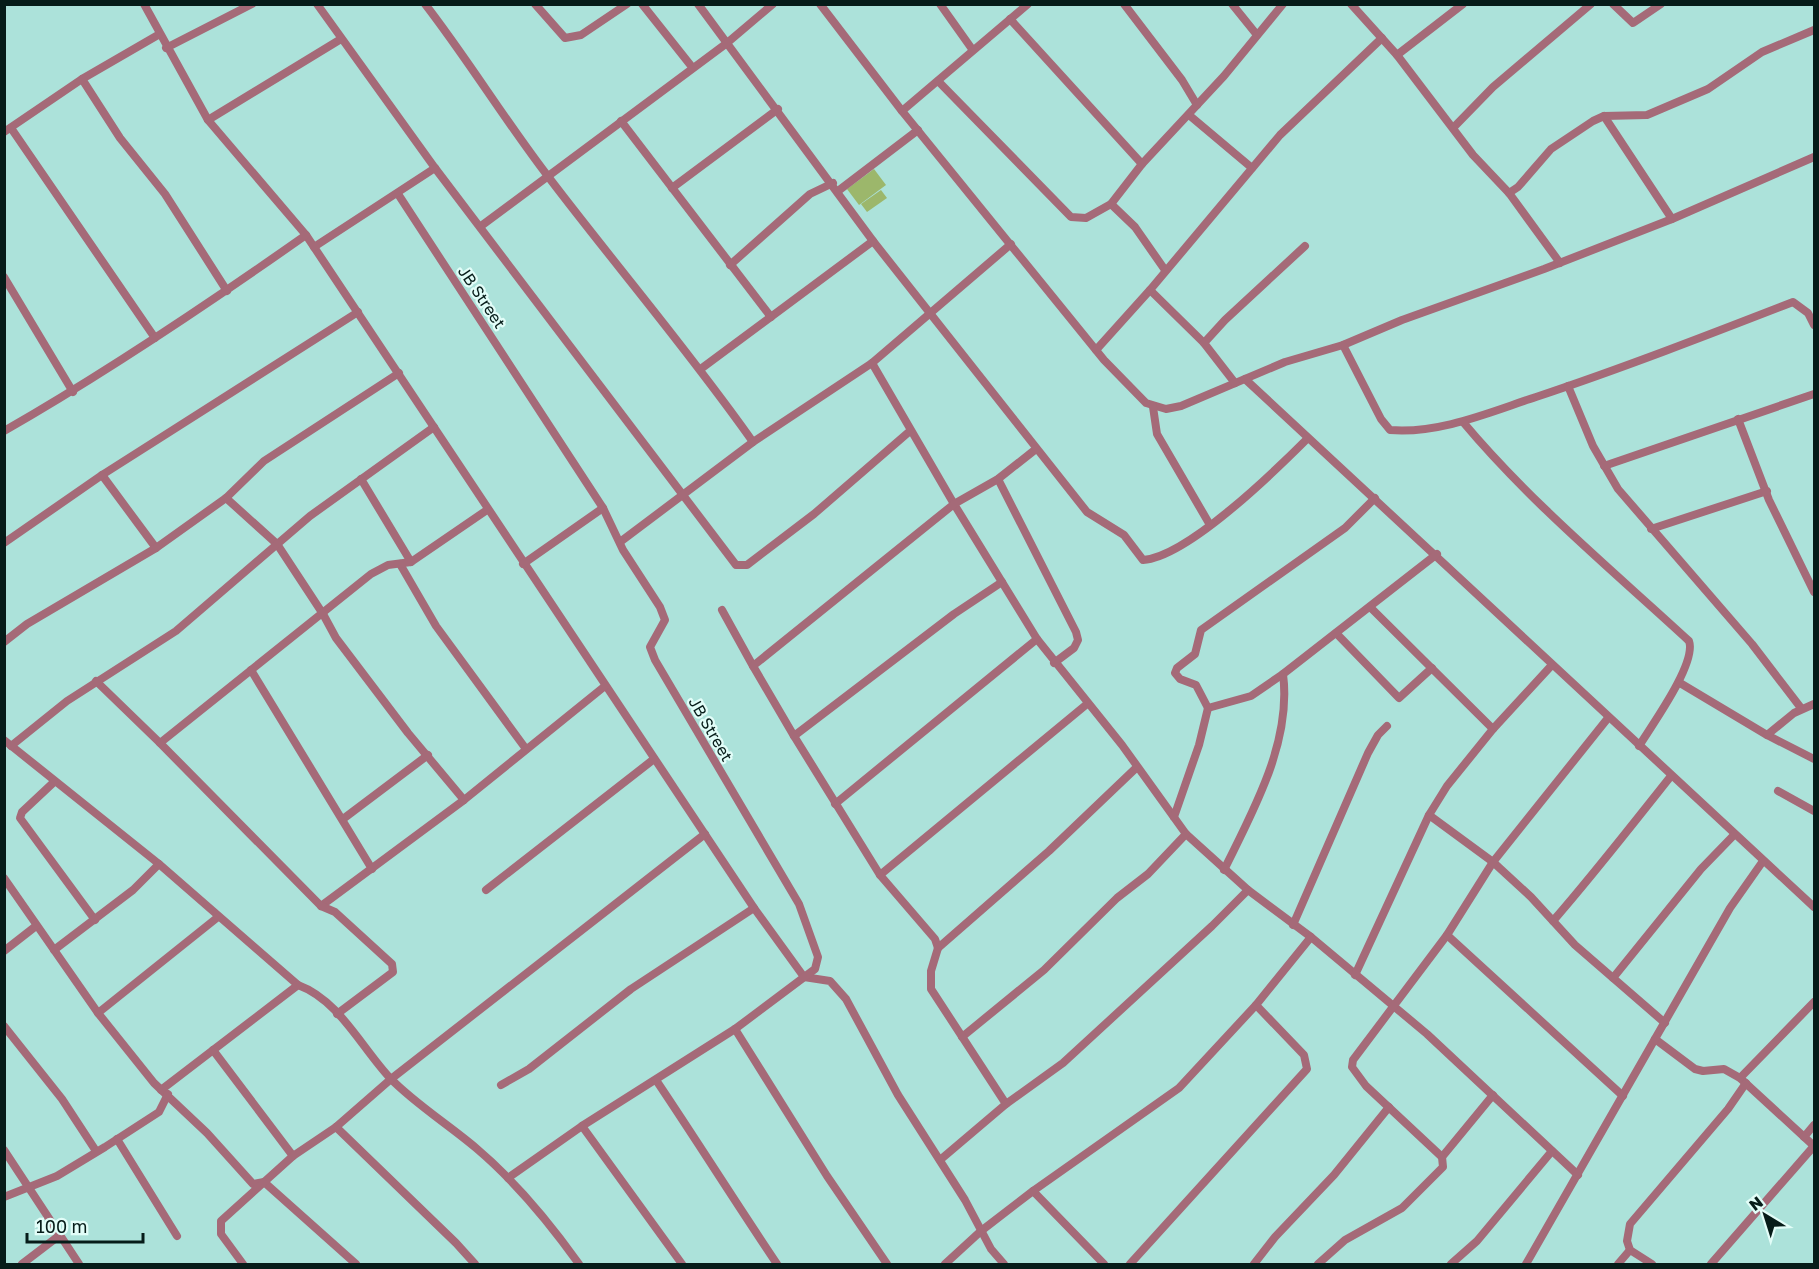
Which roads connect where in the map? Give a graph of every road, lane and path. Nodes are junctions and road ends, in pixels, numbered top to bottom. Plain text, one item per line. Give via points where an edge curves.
1 (144, 4) edge
2 (252, 4) edge
3 (317, 4) edge
4 (425, 4) edge
5 (535, 4) edge
6 (627, 4) edge
7 (642, 4) edge
8 (698, 4) edge
9 (773, 4) edge
10 (820, 4) edge
11 (940, 4) edge
12 (1028, 4) edge
13 (1124, 4) edge
14 (1232, 4) edge
15 (1283, 4) edge
16 (1351, 4) edge
17 (1463, 4) edge
18 (1591, 4) edge
19 (1613, 4) edge
20 (1661, 4) edge
21 (1010, 19) junction
22 (1815, 30) edge
23 (158, 35) junction
24 (1257, 35) junction
25 (1382, 38) junction
26 (341, 39) junction
27 (727, 43) junction
28 (166, 48) junction
29 (972, 49) junction
30 (1397, 55) junction
31 (692, 67) junction
32 (82, 80) junction
33 (938, 81) junction
34 (1197, 105) junction
35 (778, 109) junction
36 (902, 111) junction
37 (1189, 115) junction
38 (1604, 116) junction
39 (208, 120) junction
40 (621, 121) junction
41 (1454, 127) junction
42 (8, 130) edge
43 (918, 130) junction
44 (1815, 156) edge
45 (1142, 164) junction
46 (435, 168) junction
47 (1252, 168) junction
48 (548, 177) junction
49 (833, 183) junction
50 (672, 188) junction
51 (838, 190) junction
52 (1509, 193) junction
53 (398, 194) junction
54 (1111, 204) junction
55 (1672, 219) junction
56 (481, 226) junction
57 (306, 235) junction
58 (873, 241) junction
59 (1011, 244) junction
60 (1305, 246) dead end
61 (314, 247) junction
62 (1560, 262) junction
63 (730, 265) junction
64 (1166, 270) junction
65 (4, 278) edge
66 (1150, 290) junction
67 (227, 291) junction
68 (358, 312) junction
69 (930, 314) junction
70 (771, 317) junction
71 (1815, 325) edge
72 (155, 338) junction
73 (1204, 344) junction
74 (1343, 345) junction
75 (1096, 350) junction
76 (872, 363) junction
77 (702, 368) junction
78 (399, 373) junction
79 (1245, 379) junction
80 (1235, 383) junction
81 (1568, 386) junction
82 (73, 392) junction
83 (1815, 394) edge
84 (1153, 407) junction
85 (1738, 419) junction
86 (1463, 422) junction
87 (434, 427) junction
88 (5, 431) edge
89 (910, 431) junction
90 (1307, 439) junction
91 (753, 442) junction
92 (1036, 449) junction
93 (1604, 466) junction
94 (102, 475) junction
95 (361, 478) junction
96 (998, 479) junction
97 (1767, 491) junction
98 (683, 493) junction
99 (226, 498) junction
100 (1375, 498) junction
101 (954, 504) junction
102 (603, 508) junction
103 (487, 510) junction
104 (1210, 525) junction
105 (1651, 529) junction
106 (620, 542) junction
107 (4, 543) edge
108 (277, 544) junction
109 (156, 548) junction
110 (1437, 554) junction
111 (411, 562) junction
112 (400, 564) junction
113 (523, 564) junction
114 (1002, 582) junction
115 (1815, 592) edge
116 (1370, 607) junction
117 (722, 610) dead end
118 (323, 614) junction
119 (1336, 633) junction
120 (1037, 639) junction
121 (4, 642) edge
122 (1054, 663) junction
123 (753, 666) junction
124 (1551, 666) junction
125 (1432, 668) junction
126 (251, 670) junction
127 (1283, 674) junction
128 (96, 681) junction
129 (1680, 682) junction
130 (605, 686) junction
131 (1087, 704) junction
132 (1815, 704) edge
133 (1208, 708) junction
134 (1801, 708) junction
135 (1608, 718) junction
136 (1387, 726) dead end
137 (1493, 729) junction
138 (1767, 735) junction
139 (794, 736) junction
140 (8, 743) edge
141 (160, 743) junction
142 (1639, 746) junction
143 (526, 749) junction
144 (429, 755) junction
145 (654, 759) junction
146 (1815, 759) edge
147 (1136, 768) junction
148 (1671, 776) junction
149 (54, 782) junction
150 (1778, 791) dead end
151 (464, 800) junction
152 (835, 804) junction
153 (1815, 812) edge
154 (1430, 814) junction
155 (1174, 817) junction
156 (343, 819) junction
157 (705, 834) junction
158 (1186, 834) junction
159 (1734, 835) junction
160 (1763, 861) junction
161 (1493, 862) junction
162 (159, 864) junction
163 (372, 869) junction
164 (1224, 870) junction
165 (880, 875) junction
166 (4, 878) edge
167 (486, 890) dead end
168 (1248, 890) junction
169 (321, 906) junction
170 (1815, 907) edge
171 (754, 908) junction
172 (218, 917) junction
173 (95, 920) junction
174 (1553, 921) junction
175 (36, 926) junction
176 (1293, 926) junction
177 (1447, 935) junction
178 (1311, 937) junction
179 (938, 948) junction
180 (54, 950) junction
181 (4, 951) edge
182 (1355, 975) junction
183 (804, 977) junction
184 (1612, 978) junction
185 (298, 985) junction
186 (1815, 1002) edge
187 (1256, 1005) junction
188 (1394, 1006) junction
189 (98, 1013) junction
190 (338, 1014) junction
191 (1665, 1023) junction
192 (4, 1026) edge
193 (735, 1029) junction
194 (962, 1037) junction
195 (1655, 1039) junction
196 (213, 1050) junction
197 (391, 1079) junction
198 (656, 1080) junction
199 (1743, 1080) junction
200 (501, 1085) dead end
201 (165, 1092) junction
202 (1493, 1095) junction
203 (1623, 1096) junction
204 (1006, 1104) junction
205 (1389, 1107) junction
206 (1815, 1125) edge
207 (582, 1126) junction
208 (336, 1127) junction
209 (1804, 1137) junction
210 (117, 1139) junction
211 (1814, 1146) edge
212 (4, 1150) edge
213 (96, 1151) junction
214 (1552, 1151) junction
215 (293, 1156) junction
216 (1442, 1157) junction
217 (940, 1160) junction
218 (1578, 1175) junction
219 (508, 1178) junction
220 (264, 1182) junction
221 (30, 1188) junction
222 (1033, 1191) junction
223 (4, 1197) edge
224 (981, 1231) junction
225 (60, 1235) junction
226 (177, 1236) dead end
227 (1630, 1250) junction
228 (22, 1264) edge
229 (79, 1264) edge
230 (243, 1264) edge
231 (356, 1264) edge
232 (475, 1264) edge
233 (579, 1264) edge
234 (682, 1264) edge
235 (777, 1264) edge
236 (887, 1264) edge
237 (945, 1264) edge
238 (1004, 1264) edge
239 (1104, 1264) edge
240 (1130, 1264) edge
241 (1254, 1264) edge
242 (1318, 1264) edge
243 (1450, 1264) edge
244 (1526, 1264) edge
245 (1618, 1264) edge
246 (1652, 1264) edge
247 (1711, 1264) edge

1 - 23 street
2 - 28 street
3 - 26 street
4 - 48 street
5 - 6 street via 565,38 581,35
7 - 31 street
8 - 27 street
9 - 27 street
10 - 36 street
11 - 29 street
12 - 21 street
13 - 34 street
14 - 24 street
15 - 24 street
16 - 25 street
17 - 30 street
18 - 41 street via 1493,87
19 - 20 street via 1633,23
21 - 29 street
21 - 45 street
22 - 38 street via 1762,52 1708,88 1647,115
23 - 28 street
23 - 32 street
24 - 34 street
25 - 30 street
25 - 47 street via 1280,135
26 - 39 street
26 - 46 street
27 - 31 street
27 - 35 street
28 - 39 street
29 - 33 street
30 - 41 street
31 - 40 street
32 - 42 street
32 - 67 street via 120,138 165,194
33 - 36 street
33 - 54 street via 1071,217 1086,219
34 - 37 street
35 - 49 street
35 - 50 street
36 - 43 street
37 - 45 street
37 - 47 street
38 - 52 street via 1551,149
38 - 55 street
39 - 57 street
40 - 48 street
40 - 50 street
41 - 52 street via 1473,155
42 - 72 street
43 - 51 street
43 - 59 street
44 - 55 street
45 - 54 street
46 - 53 street
46 - 56 street
47 - 64 street
48 - 56 street
48 - 77 street
49 - 51 street
49 - 63 street via 810,194
50 - 63 street
51 - 58 street
52 - 62 street
53 - 61 street
53 - 102 street, JB Street
54 - 64 street via 1135,227
55 - 62 street
56 - 98 street
57 - 61 street
57 - 67 street
58 - 69 street
58 - 70 street
59 - 69 street
59 - 75 street
60 - 73 street
61 - 68 street
62 - 74 street
63 - 70 street
64 - 66 street
65 - 82 street
66 - 73 street
66 - 75 street
67 - 72 street
68 - 78 street
68 - 94 street
69 - 76 street
69 - 92 street
70 - 77 street
71 - 81 street via 1808,313 1793,302
72 - 82 street
73 - 80 street
74 - 79 street
74 - 86 street via 1390,430 1405,432
75 - 84 street
76 - 89 street
76 - 91 street
77 - 91 street
78 - 87 street
78 - 99 street via 264,460
79 - 80 street
79 - 90 street
80 - 84 street via 1181,406 1166,410
81 - 86 street
81 - 93 street
82 - 88 street
83 - 85 street
84 - 104 street via 1157,434
85 - 93 street
85 - 97 street
86 - 129 street via 1489,453 1589,550 1689,641 1692,648
87 - 95 street
87 - 103 street
89 - 98 street via 814,514 747,565 736,565
89 - 101 street
90 - 100 street
90 - 104 street via 1266,481
91 - 98 street
92 - 96 street
92 - 104 street via 1087,512 1124,535 1143,560 1185,542
93 - 105 street
94 - 107 street
94 - 109 street
95 - 108 street
95 - 111 street
96 - 101 street
96 - 122 street via 1076,632 1074,648
97 - 105 street
97 - 115 street
98 - 106 street
99 - 108 street
99 - 109 street
100 - 110 street
100 - 133 street via 1345,528 1201,630 1195,654 1175,673 1196,685
101 - 114 street
101 - 123 street
102 - 106 street, JB Street
102 - 113 street
103 - 111 street
103 - 113 street
105 - 134 street via 1752,644
106 - 183 street, JB Street via 665,620 650,647 655,660 799,904 818,957 815,969
108 - 118 street
108 - 128 street via 176,631
109 - 121 street via 27,624
110 - 116 street
110 - 124 street
111 - 112 street
112 - 118 street via 371,574
112 - 143 street via 436,626
113 - 130 street
114 - 120 street
114 - 139 street
116 - 119 street
116 - 125 street
117 - 123 street
118 - 126 street
118 - 144 street via 343,647
119 - 125 street via 1399,698
119 - 127 street
120 - 122 street
120 - 152 street
122 - 131 street
123 - 139 street
124 - 135 street
124 - 137 street
125 - 137 street
126 - 141 street
126 - 156 street
127 - 133 street via 1251,696
127 - 164 street via 1283,714 1267,777
128 - 140 street
128 - 141 street
129 - 138 street
129 - 142 street
130 - 143 street
130 - 145 street
131 - 147 street
131 - 165 street
132 - 134 street
133 - 155 street
134 - 138 street
135 - 142 street
135 - 161 street
136 - 176 street via 1368,753
137 - 154 street via 1447,786
138 - 146 street
139 - 152 street
140 - 149 street
141 - 169 street
142 - 148 street
143 - 151 street
144 - 151 street
144 - 156 street
145 - 157 street
145 - 167 street
147 - 155 street
147 - 179 street
148 - 159 street
148 - 174 street
149 - 162 street
149 - 173 street via 20,818
150 - 153 street
151 - 163 street
152 - 165 street
154 - 161 street
154 - 182 street
155 - 158 street
156 - 163 street
157 - 171 street
157 - 197 street
158 - 164 street
158 - 194 street via 1044,970
159 - 160 street
159 - 184 street via 1701,869
160 - 170 street
160 - 191 street via 1730,908
161 - 174 street
161 - 177 street
162 - 172 street
162 - 173 street
163 - 169 street
164 - 168 street
165 - 179 street via 935,939
166 - 175 street
168 - 176 street
168 - 204 street via 1063,1063
169 - 190 street via 335,912 392,964 393,972
171 - 183 street
171 - 200 street via 631,989 529,1069
172 - 185 street
172 - 189 street
173 - 180 street
174 - 184 street
175 - 180 street
175 - 181 street
176 - 178 street
177 - 188 street
177 - 203 street
178 - 182 street
178 - 187 street
179 - 194 street via 931,971 931,989
180 - 189 street
182 - 188 street
183 - 193 street, JB Street
183 - 217 street via 831,981 846,999 898,1095
184 - 191 street
185 - 190 street via 312,990
185 - 196 street
186 - 199 street
187 - 222 street via 1179,1088
187 - 240 street via 1304,1055 1306,1069
188 - 202 street
188 - 205 street via 1363,1044 1352,1067
189 - 201 street
190 - 197 street
191 - 195 street
192 - 213 street via 62,1099
193 - 198 street, JB Street
193 - 236 street
194 - 204 street
195 - 199 street via 1695,1069 1725,1069
195 - 203 street
196 - 201 street
196 - 215 street
197 - 208 street
197 - 219 street
198 - 207 street, JB Street
198 - 235 street
199 - 209 street
199 - 227 street via 1728,1108 1630,1224
201 - 210 street via 159,1112
201 - 220 street via 253,1184
202 - 214 street
202 - 216 street
203 - 218 street
204 - 217 street
205 - 216 street
205 - 241 street
206 - 209 street
207 - 219 street, JB Street
207 - 234 street
208 - 215 street
208 - 232 street
209 - 211 street
210 - 213 street
210 - 226 street
211 - 247 street
212 - 221 street
213 - 221 street
214 - 218 street
214 - 243 street via 1477,1240
215 - 220 street
216 - 242 street via 1443,1167 1402,1208 1345,1240
217 - 224 street
218 - 244 street
219 - 233 street
220 - 230 street via 221,1221 219,1228
220 - 231 street
221 - 223 street
221 - 225 street
222 - 224 street
222 - 239 street
224 - 237 street
224 - 238 street
225 - 228 street
225 - 229 street
227 - 245 street
227 - 246 street

